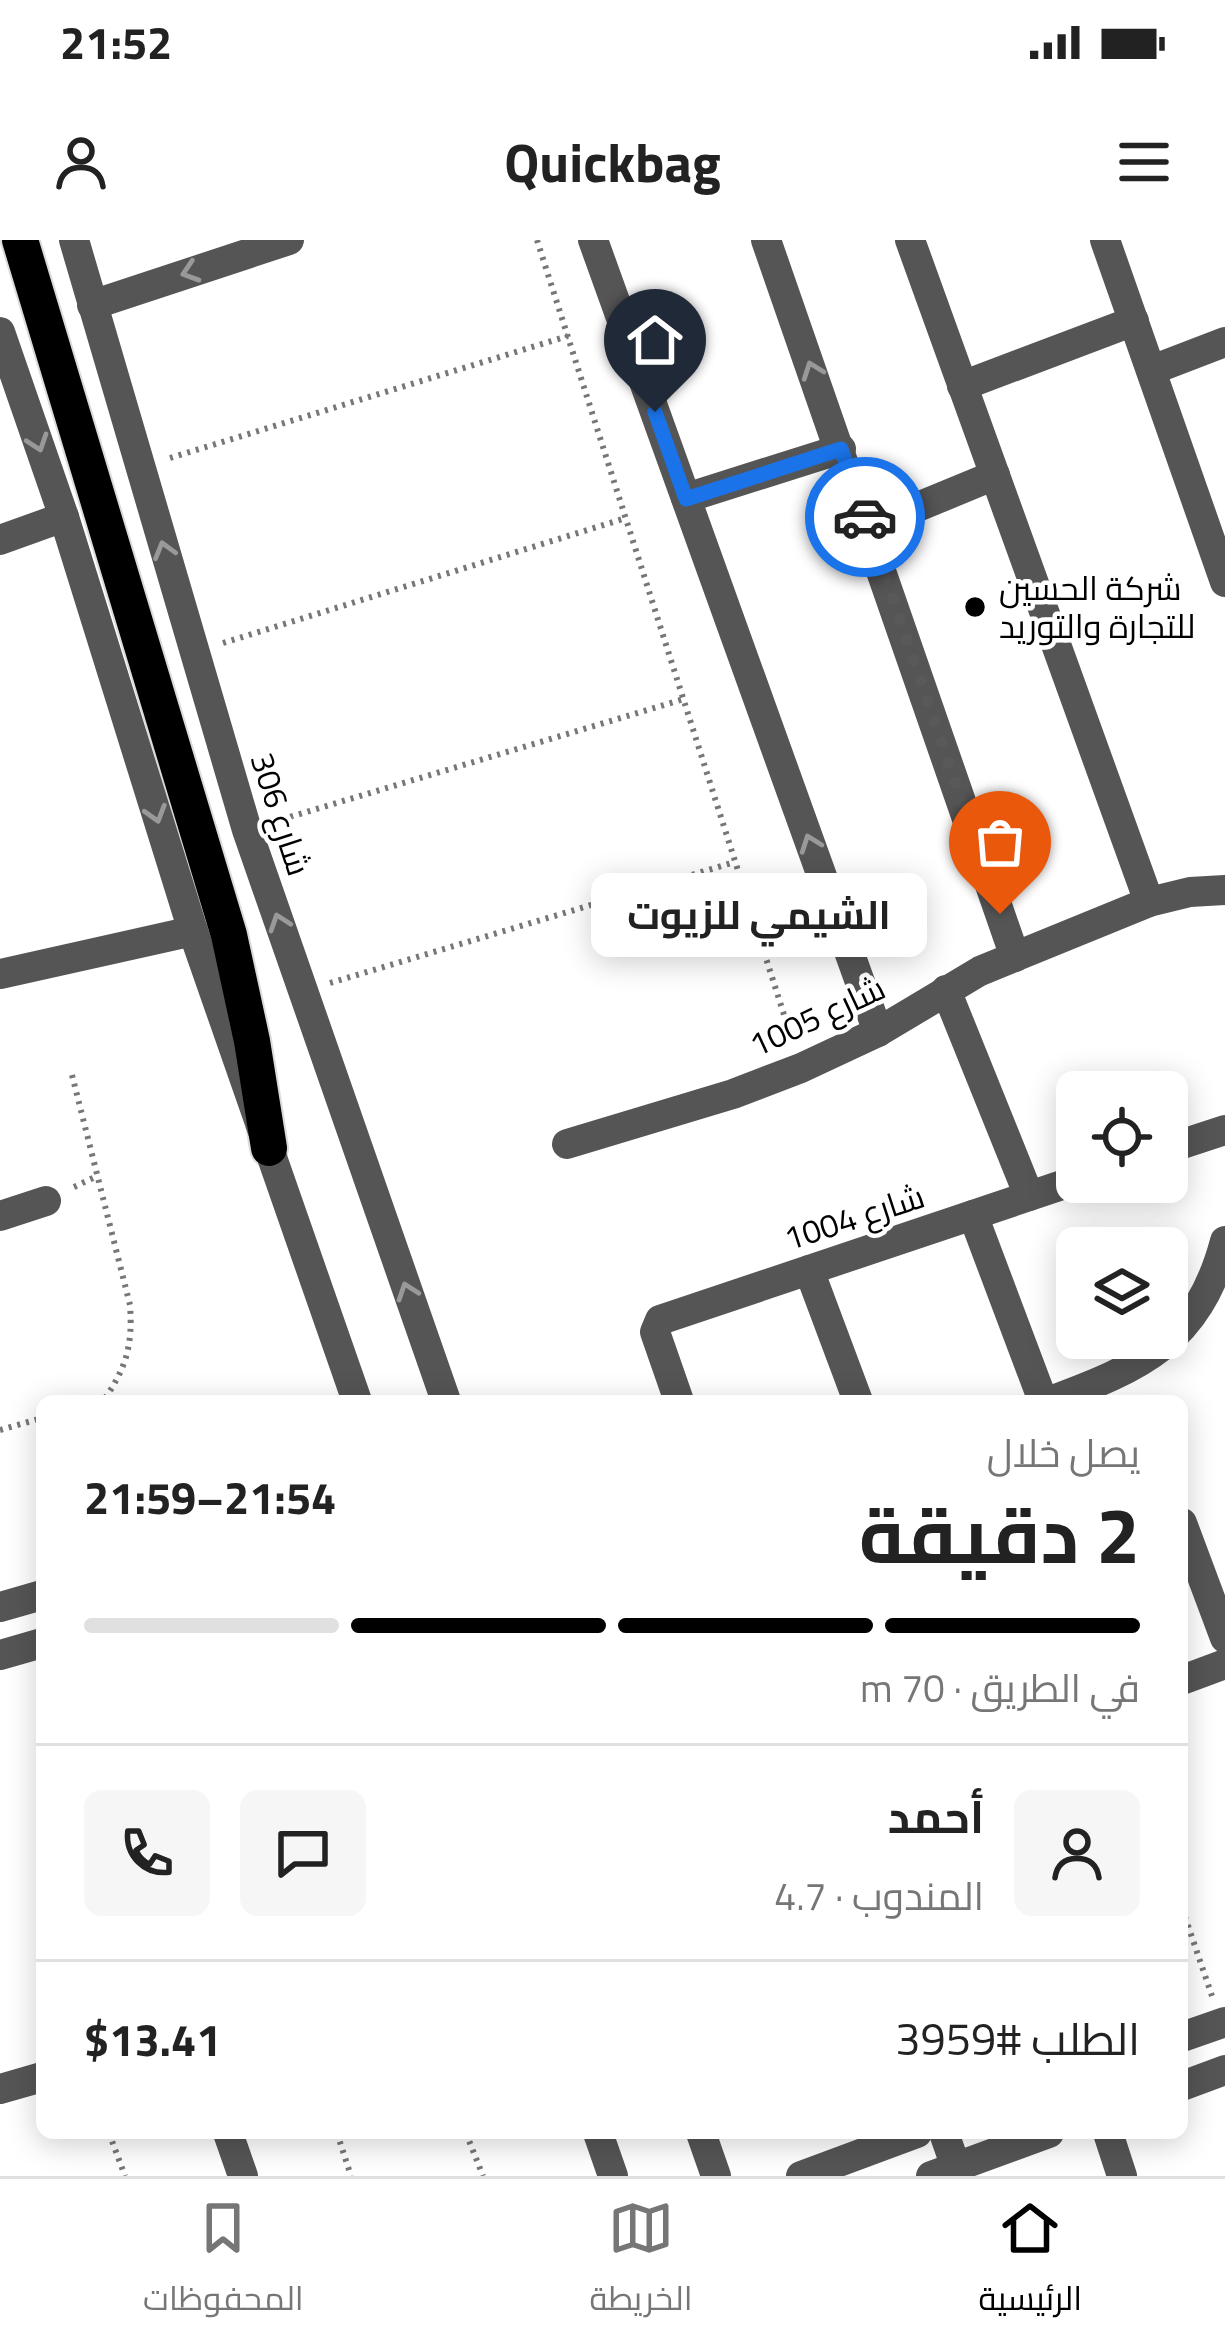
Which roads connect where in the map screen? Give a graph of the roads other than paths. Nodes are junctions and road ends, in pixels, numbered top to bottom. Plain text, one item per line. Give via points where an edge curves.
1 (20, 240) edge
2 (74, 240) edge
3 (289, 240) edge
4 (593, 240) edge
5 (766, 240) edge
6 (910, 240) edge
7 (1105, 240) edge
8 (92, 305) junction
9 (1134, 321) junction
10 (0, 332) edge
11 (1225, 342) edge
12 (1152, 370) junction
13 (962, 386) junction
14 (841, 449) junction
15 (995, 476) junction
16 (686, 499) junction
17 (64, 517) junction
18 (868, 527) junction
19 (0, 540) edge
20 (1225, 582) edge
21 (1225, 890) edge
22 (1149, 902) junction
23 (193, 931) junction
24 (1015, 957) junction
25 (2, 965) edge
26 (946, 990) junction
27 (878, 1032) junction
28 (1223, 1141) edge
29 (567, 1144) dead end
30 (1188, 1146) edge
31 (269, 1148) junction
32 (1056, 1187) edge
33 (1029, 1196) junction
34 (46, 1201) dead end
35 (973, 1215) junction
36 (0, 1216) edge
37 (1225, 1241) edge
38 (809, 1270) junction
39 (1221, 1275) edge
40 (1131, 1387) edge
41 (355, 1395) edge
42 (444, 1395) edge
43 (678, 1395) edge
44 (856, 1395) edge
45 (1044, 1395) edge
46 (1082, 1395) edge
47 (1188, 1539) edge
48 (36, 1597) edge
49 (0, 1607) edge
50 (1225, 1638) edge
51 (36, 1644) edge
52 (0, 1655) edge
53 (1225, 1664) edge
54 (1188, 1678) edge
55 (1223, 2023) edge
56 (1188, 2036) edge
57 (1225, 2071) edge
58 (36, 2080) edge
59 (1188, 2084) edge
60 (0, 2090) edge
61 (230, 2139) edge
62 (600, 2139) edge
63 (703, 2139) edge
64 (901, 2139) edge
65 (945, 2139) edge
66 (1034, 2139) edge
67 (1110, 2139) edge
68 (949, 2173) edge
69 (243, 2176) edge
70 (613, 2176) edge
71 (716, 2176) edge
72 (800, 2176) edge
73 (1122, 2176) edge

1 - 31 highway via 230,935
2 - 8 street, شارع 306
3 -> 8 street
4 - 16 street
14 -> 5 street
6 - 13 street
7 - 9 street
42 -> 8 street, شارع 306 via 247,830
9 - 12 street
9 - 13 street
10 -> 17 street
11 - 12 street
12 - 20 street
13 - 15 street
14 - 16 street
14 - 18 street
15 - 18 street
15 - 22 street
27 -> 16 street
17 - 19 street
17 -> 23 street
18 - 24 street
21 - 22 street, شارع 1005
22 - 24 street, شارع 1005
23 - 25 street
23 - 31 street
24 - 26 street, شارع 1005
26 - 27 street, شارع 1005
26 - 33 street
27 - 29 street, شارع 1005 via 733,1094
28 - 30 street
31 - 41 street
32 - 33 street, شارع 1004
33 - 35 street, شارع 1004
34 - 36 street
35 - 38 street, شارع 1004
35 - 45 street
37 - 39 street
38 - 43 street, شارع 1004 via 660,1320 655,1332
38 - 44 street
39 - 40 street
40 - 46 street
47 - 50 street
48 - 49 street
51 - 52 street
53 - 54 street
55 - 56 street
57 - 59 street
58 - 60 street
61 - 69 street
62 - 70 street
63 - 71 street
64 - 72 street
65 - 68 street
66 - 68 street
67 - 73 street

